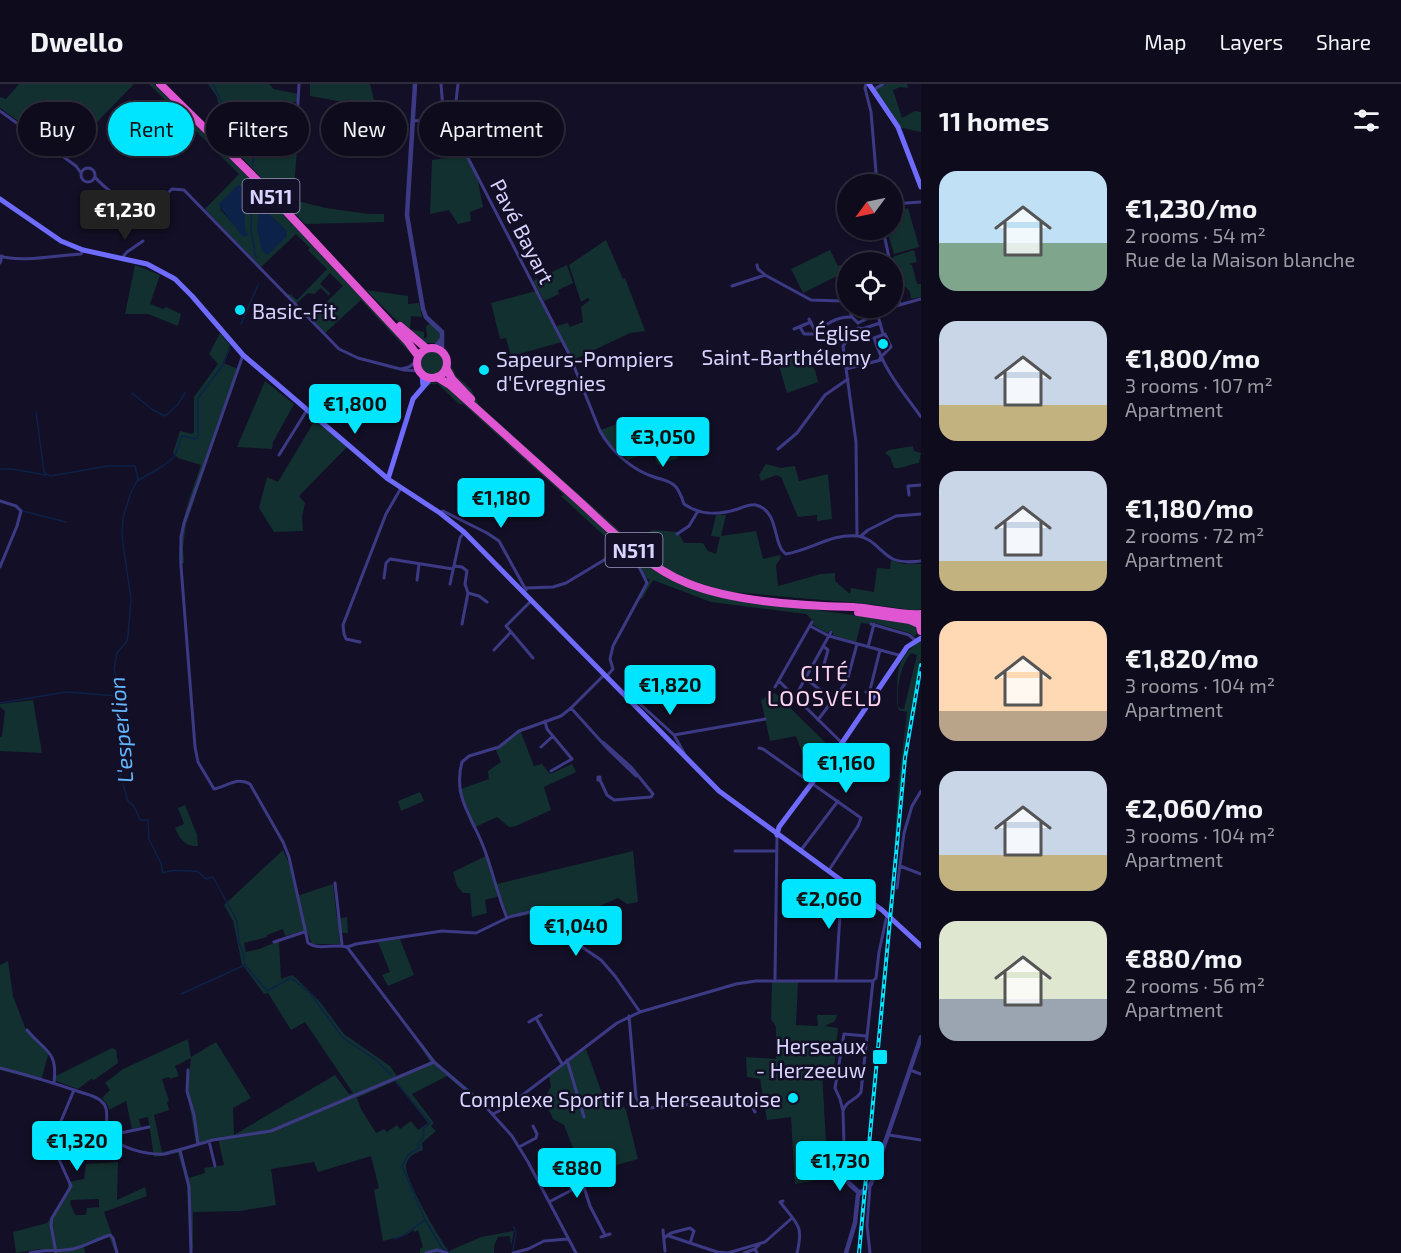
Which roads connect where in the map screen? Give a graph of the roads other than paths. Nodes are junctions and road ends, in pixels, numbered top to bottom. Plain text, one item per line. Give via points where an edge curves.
1 (160, 84) edge
2 (299, 84) edge
3 (415, 84) edge
4 (441, 84) edge
5 (458, 84) edge
6 (868, 84) edge
7 (883, 84) edge
8 (873, 90) junction
9 (298, 102) edge
10 (442, 102) edge
11 (454, 102) edge
12 (0, 111) edge
13 (413, 121) junction
14 (419, 121) edge
15 (467, 156) edge
16 (82, 171) junction
17 (876, 174) edge
18 (94, 179) junction
19 (921, 187) edge
20 (0, 199) edge
21 (921, 202) edge
22 (903, 203) edge
23 (129, 204) junction
24 (153, 207) junction
25 (145, 209) junction
26 (152, 213) junction
27 (138, 214) junction
28 (143, 241) dead end
29 (83, 250) junction
30 (1, 256) edge
31 (122, 258) junction
32 (0, 263) edge
33 (756, 265) dead end
34 (765, 275) junction
35 (732, 286) dead end
36 (921, 299) edge
37 (837, 301) edge
38 (903, 303) edge
39 (380, 311) junction
40 (839, 318) edge
41 (853, 318) edge
42 (871, 318) edge
43 (878, 318) edge
44 (880, 323) junction
45 (858, 326) junction
46 (800, 327) junction
47 (794, 329) dead end
48 (816, 333) junction
49 (883, 334) junction
50 (442, 339) junction
51 (430, 348) junction
52 (442, 352) junction
53 (243, 355) junction
54 (417, 359) junction
55 (880, 359) junction
56 (446, 368) junction
57 (401, 369) junction
58 (846, 369) junction
59 (421, 373) junction
60 (434, 378) junction
61 (848, 379) junction
62 (423, 388) junction
63 (307, 410) junction
64 (480, 412) junction
65 (921, 417) edge
66 (778, 449) dead end
67 (279, 455) dead end
68 (388, 479) junction
69 (921, 485) edge
70 (400, 488) junction
71 (909, 495) dead end
72 (0, 501) edge
73 (698, 511) junction
74 (440, 513) junction
75 (921, 514) edge
76 (464, 532) junction
77 (677, 534) dead end
78 (859, 536) junction
79 (921, 561) edge
80 (419, 564) junction
81 (0, 567) edge
82 (454, 567) junction
83 (384, 578) dead end
84 (417, 580) dead end
85 (450, 584) dead end
86 (526, 591) junction
87 (468, 593) junction
88 (531, 601) junction
89 (487, 602) dead end
90 (827, 608) junction
91 (921, 614) edge
92 (462, 624) dead end
93 (510, 633) junction
94 (830, 634) junction
95 (919, 634) edge
96 (360, 642) dead end
97 (857, 644) junction
98 (824, 646) junction
99 (868, 647) junction
100 (494, 650) dead end
101 (880, 650) junction
102 (902, 656) junction
103 (533, 658) dead end
104 (813, 665) junction
105 (605, 676) junction
106 (805, 678) junction
107 (779, 681) junction
108 (775, 687) dead end
109 (866, 692) dead end
110 (625, 697) junction
111 (795, 697) junction
112 (833, 700) junction
113 (571, 708) junction
114 (765, 718) dead end
115 (818, 720) junction
116 (545, 721) junction
117 (674, 735) junction
118 (553, 736) junction
119 (842, 743) junction
120 (541, 747) dead end
121 (759, 748) dead end
122 (684, 758) junction
123 (551, 771) dead end
124 (600, 780) dead end
125 (812, 783) junction
126 (921, 791) edge
127 (838, 801) junction
128 (777, 835) junction
129 (735, 851) dead end
130 (777, 851) junction
131 (801, 851) junction
132 (900, 866) junction
133 (828, 871) junction
134 (921, 874) edge
135 (842, 881) junction
136 (335, 883) dead end
137 (897, 888) dead end
138 (888, 915) junction
139 (507, 918) junction
140 (580, 925) dead end
141 (304, 932) junction
142 (575, 937) junction
143 (274, 942) dead end
144 (342, 945) junction
145 (921, 946) edge
146 (347, 947) junction
147 (775, 979) junction
148 (836, 980) junction
149 (873, 981) junction
150 (640, 1012) junction
151 (541, 1015) dead end
152 (629, 1016) junction
153 (536, 1018) junction
154 (529, 1022) dead end
155 (27, 1030) dead end
156 (866, 1036) junction
157 (921, 1037) edge
158 (567, 1060) junction
159 (434, 1062) junction
160 (562, 1064) junction
161 (0, 1068) edge
162 (188, 1070) dead end
163 (910, 1070) junction
164 (921, 1074) edge
165 (54, 1083) junction
166 (74, 1090) junction
167 (840, 1099) junction
168 (849, 1101) junction
169 (504, 1109) junction
170 (843, 1111) junction
171 (755, 1112) dead end
172 (493, 1114) junction
173 (584, 1117) dead end
174 (497, 1118) junction
175 (534, 1126) dead end
176 (149, 1127) dead end
177 (111, 1135) junction
178 (887, 1135) junction
179 (921, 1140) edge
180 (209, 1141) junction
181 (198, 1144) junction
182 (519, 1147) junction
183 (180, 1150) junction
184 (215, 1166) dead end
185 (845, 1176) junction
186 (598, 1179) dead end
187 (583, 1184) junction
188 (870, 1185) junction
189 (861, 1194) junction
190 (783, 1201) dead end
191 (549, 1202) junction
192 (792, 1218) junction
193 (663, 1230) dead end
194 (605, 1235) dead end
195 (669, 1236) junction
196 (664, 1238) junction
197 (568, 1239) junction
198 (690, 1243) junction
199 (755, 1249) edge
200 (664, 1251) dead end
201 (56, 1252) edge
202 (717, 1252) edge
203 (30, 1253) edge
204 (117, 1253) edge
205 (191, 1253) edge
206 (426, 1253) edge
207 (447, 1253) edge
208 (513, 1253) edge
209 (576, 1253) edge
210 (728, 1253) edge
211 (744, 1253) edge
212 (797, 1253) edge
213 (846, 1253) edge
214 (870, 1253) edge

1 - 39 highway, N511
2 - 9 street
3 - 13 street
4 - 10 street
5 - 11 street
6 - 8 main road
6 - 17 street via 865,88
7 - 8 street
8 - 19 main road via 898,127
12 - 16 street
13 - 14 street
13 - 50 street via 407,196 409,234 423,309 426,317 440,328
15 - 73 street, Pavé Bayart via 569,354 607,443 636,467 670,482 679,490 684,504
16 - 18 street via 92,169
16 - 18 street via 84,181
18 - 23 street
20 - 29 main road via 51,235
21 - 22 street
23 - 25 street
23 - 27 street
24 - 25 street
24 - 26 street
24 - 57 street via 172,189 184,190 333,344 351,356
25 - 26 street
25 - 27 street
26 - 27 street via 144,223
28 - 31 street
29 - 30 street via 81,254 18,259
29 - 31 main road
30 - 32 street
31 - 53 main road via 147,264 175,279
33 - 34 street
34 - 35 street
34 - 37 street via 811,300
36 - 38 street
39 - 51 highway, N511
39 - 54 highway, N511 via 408,341
40 - 48 street
41 - 45 street
42 - 45 street
43 - 44 street
44 - 45 street via 862,329
44 - 49 street
45 - 58 street via 843,346
46 - 47 street
46 - 48 street via 804,334
46 - 48 street via 810,320
49 - 55 street via 874,338
49 - 55 street via 891,347
50 - 51 street
50 - 52 street
51 - 52 highway, N511
51 - 54 highway
52 - 56 highway, N511 via 447,359
53 - 63 main road
53 - 141 street via 181,537 195,747 198,762 214,789 243,780 252,787 289,857
54 - 57 street
54 - 59 highway, N511
55 - 58 street
55 - 65 street
56 - 60 highway
56 - 64 highway, N511
57 - 59 street
58 - 61 street
59 - 60 highway, N511
59 - 62 main road
60 - 62 main road
60 - 64 highway, N511 via 450,385
61 - 66 street via 825,395 797,433
61 - 78 street via 856,442
62 - 68 main road via 413,399
63 - 67 street
63 - 68 main road
64 - 90 highway, N511 via 659,569 688,584 726,595
68 - 70 main road
69 - 71 street via 909,486
70 - 74 main road
70 - 96 street via 343,625 346,639
72 - 81 street via 21,511
73 - 77 street via 689,526
73 - 78 street via 722,513 756,505 772,520 786,554 838,537
74 - 76 main road
74 - 86 street via 447,512 499,541
75 - 78 street via 896,516
76 - 82 street
76 - 86 main road
78 - 79 street via 891,558
80 - 82 street
80 - 83 street via 390,559
80 - 84 street
82 - 85 street
82 - 87 street via 467,571
86 - 88 main road
86 - 105 street via 566,583 622,551 640,567 647,581 613,646 613,669
87 - 89 street
87 - 92 street
88 - 93 street via 506,626
88 - 105 main road
90 - 91 highway, N511
90 - 95 highway, N511 via 910,620
91 - 95 highway
93 - 100 street
93 - 103 street
94 - 97 street
94 - 98 street
94 - 107 street via 811,624
95 - 99 street via 909,635 873,624
95 - 102 main road
97 - 99 street
97 - 112 street via 847,681
98 - 104 street
98 - 104 street via 828,650 823,668
99 - 101 street
101 - 102 street
101 - 109 street via 870,690
102 - 119 main road
104 - 106 street
105 - 110 main road
105 - 113 street
106 - 111 street
106 - 112 street
107 - 108 street
107 - 111 street
110 - 117 street via 634,699
110 - 122 main road
111 - 115 street
112 - 115 street
113 - 116 street
113 - 124 street via 632,767 653,794 614,800
114 - 117 street
115 - 119 street
116 - 118 street
116 - 139 street via 519,731 494,750 465,758 461,766 461,798 486,852
117 - 122 street
118 - 120 street
118 - 123 street via 572,759
119 - 125 main road
121 - 125 street
122 - 128 main road via 719,791
125 - 127 street
125 - 128 main road
126 - 132 street via 907,822
127 - 131 street
127 - 133 street via 861,819
128 - 130 street
128 - 131 main road
129 - 130 street
130 - 147 street
131 - 133 main road
132 - 134 street
132 - 137 street
133 - 135 main road
135 - 138 main road
135 - 148 street
136 - 144 street
138 - 145 main road
138 - 149 street
139 - 142 street via 539,912 568,928
139 - 146 street via 476,933 441,932
140 - 142 street
141 - 143 street
141 - 144 street via 313,946
142 - 150 street via 583,949 608,968
144 - 146 street
146 - 159 street
147 - 148 street
147 - 150 street via 736,984
148 - 149 street
149 - 156 street
150 - 152 street
151 - 153 street
152 - 158 street
152 - 171 street via 640,1106 742,1100 750,1102
153 - 154 street
153 - 160 street
155 - 165 street via 51,1053
156 - 167 street via 843,1035 835,1089
156 - 168 street via 861,1092
157 - 163 street
158 - 160 street
158 - 173 street
159 - 172 street
159 - 180 street via 271,1131
160 - 169 street
161 - 165 street
162 - 181 street via 187,1091
163 - 164 street
163 - 178 street
165 - 166 street
166 - 177 street via 102,1102
166 - 201 street via 53,1140 54,1152 71,1186 52,1218
167 - 168 street
167 - 170 street
168 - 170 street
169 - 172 street
169 - 174 street
170 - 185 street
172 - 174 street
174 - 182 street
175 - 182 street via 536,1138
176 - 177 street
177 - 183 street via 144,1154
178 - 179 street
178 - 188 street
180 - 181 street
180 - 184 street
181 - 183 street
182 - 191 street
183 - 205 street via 189,1187
185 - 189 street
185 - 189 street
186 - 187 street
187 - 191 street
187 - 194 street
188 - 189 street
188 - 214 street
189 - 213 street
190 - 192 street via 780,1202
191 - 197 street
192 - 199 street
192 - 212 street via 801,1233
193 - 196 street
195 - 196 street
195 - 198 street
195 - 198 street via 692,1228
196 - 200 street
197 - 208 street via 544,1241
197 - 209 street
198 - 202 street
199 - 210 street
199 - 211 street
201 - 203 street
201 - 204 street via 110,1235
202 - 210 street
206 - 207 street

